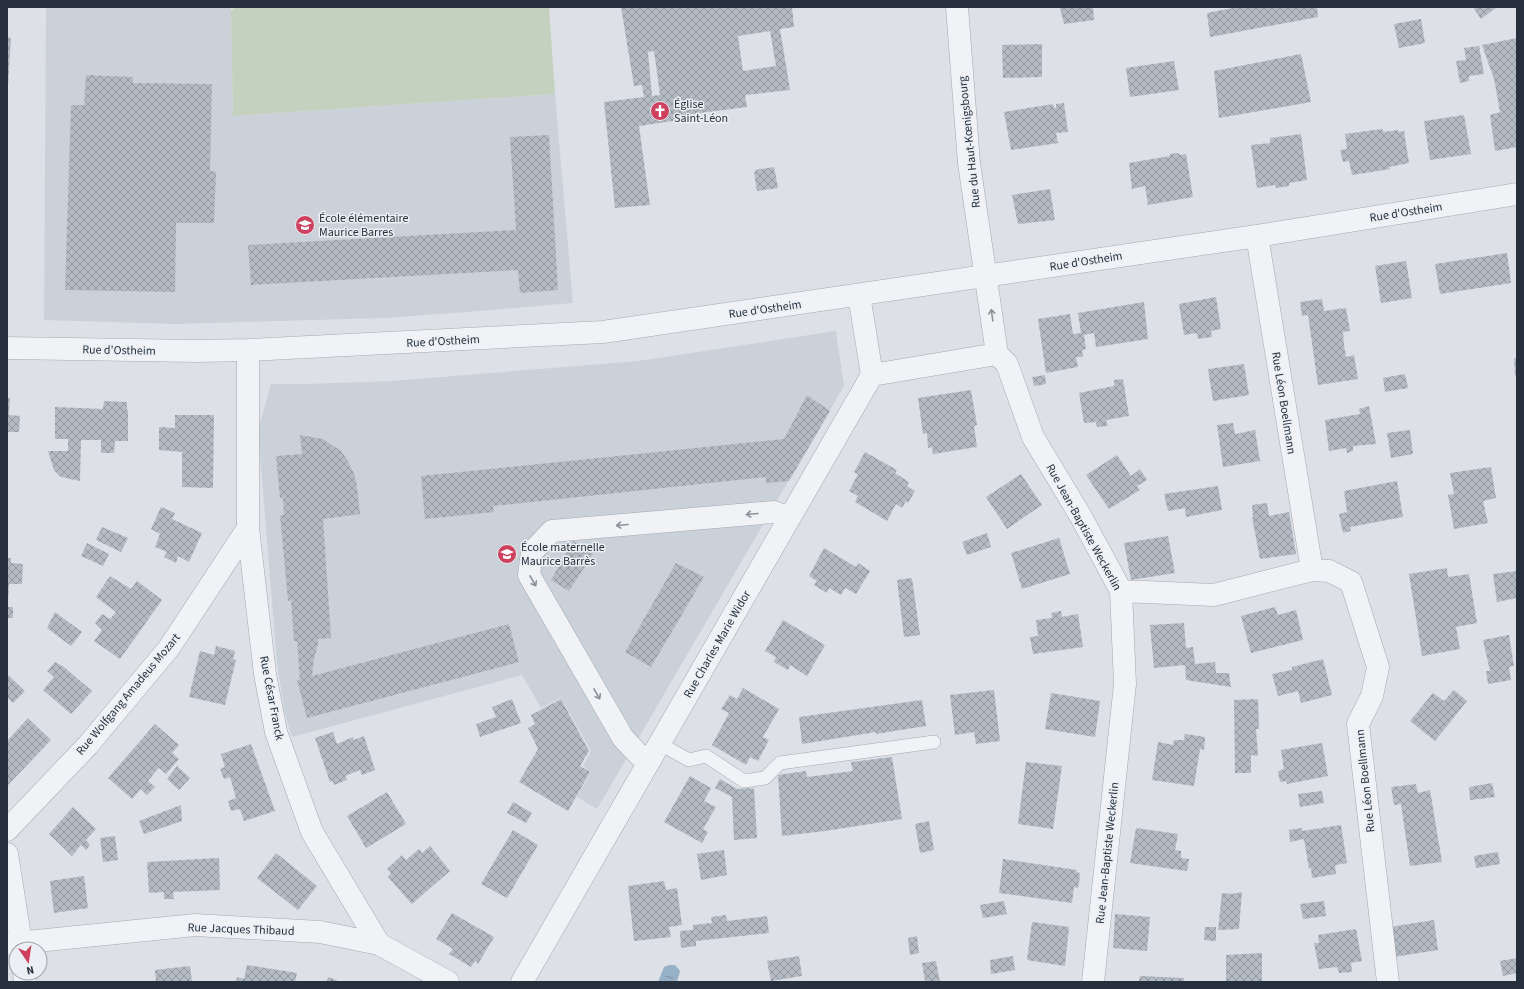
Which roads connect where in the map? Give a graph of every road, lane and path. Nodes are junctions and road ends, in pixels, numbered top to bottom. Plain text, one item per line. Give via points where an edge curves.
1 (957, 7) edge
2 (1517, 194) edge
3 (1257, 236) junction
4 (986, 276) junction
5 (859, 295) junction
6 (7, 348) edge
7 (248, 350) junction
8 (997, 354) junction
9 (872, 375) junction
10 (790, 518) junction
11 (248, 528) junction
12 (1312, 570) junction
13 (1121, 591) junction
14 (934, 742) dead end
15 (655, 751) junction
16 (7, 830) edge
17 (7, 854) edge
18 (17, 941) edge
19 (48, 941) edge
20 (379, 944) junction
21 (448, 982) edge
22 (522, 982) edge
23 (1093, 982) edge
24 (1388, 982) edge

1 - 4 street, Rue du Haut-Kœnigsbourg via 969,162
2 - 3 street, Rue d'Ostheim
3 - 4 street, Rue d'Ostheim
3 - 12 street, Rue Léon Boellmann
4 - 5 street, Rue d'Ostheim
8 -> 4 street, Rue Jean-Baptiste Weckerlin
5 - 7 street, Rue d'Ostheim via 603,332
5 - 9 street
6 - 7 street, Rue d'Ostheim
7 - 11 street, Rue César Franck
8 - 9 street
8 - 13 street, Rue Jean-Baptiste Weckerlin via 1007,364 1033,437 1080,515
9 - 10 street, Rue Charles Marie Widor
10 - 15 street, Rue Charles Marie Widor
10 -> 15 street via 774,512 552,531 532,552 529,575 623,738 639,755
11 - 16 street, Rue Wolfgang Amadeus Mozart via 169,648 88,745
11 - 20 street, Rue César Franck via 265,674 276,732 312,832
12 - 13 street, Rue Léon Boellmann via 1214,595
12 - 24 street, Rue Léon Boellmann via 1329,571 1351,582 1378,667 1372,696 1358,724
13 - 23 street, Rue Jean-Baptiste Weckerlin via 1125,684
14 - 15 lane via 780,763 765,778 744,781 706,756 689,760
15 - 22 street, Rue Charles Marie Widor
17 - 18 street
19 - 20 street, Rue Jacques Thibaud via 194,925 320,932
20 - 21 street

